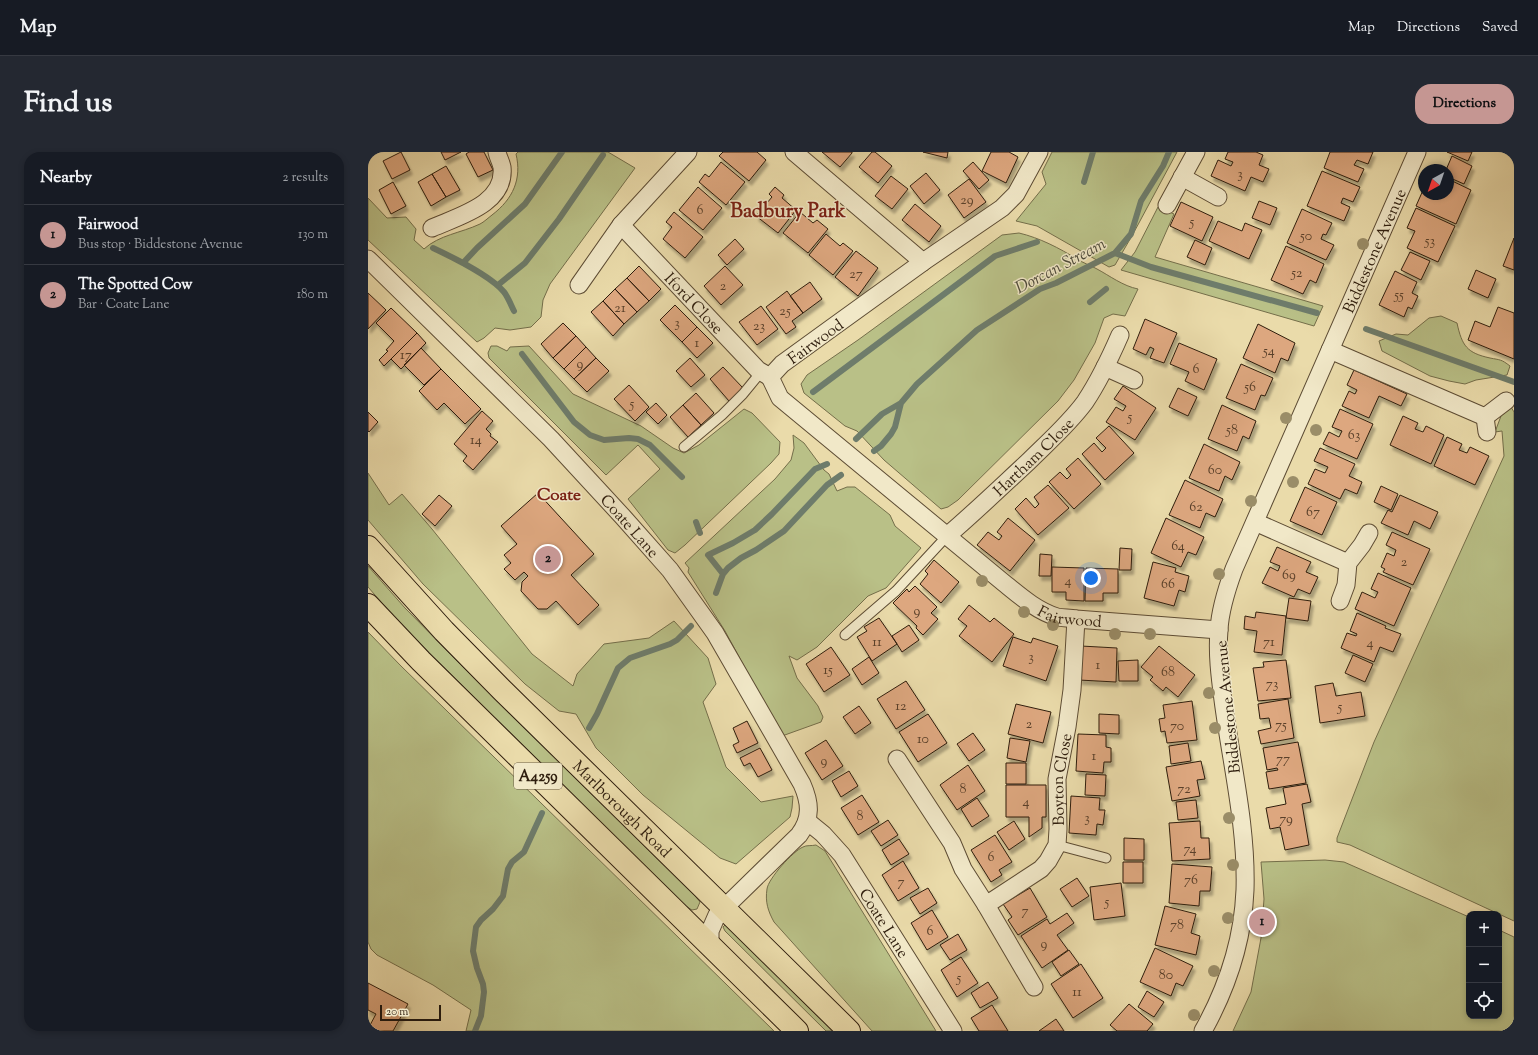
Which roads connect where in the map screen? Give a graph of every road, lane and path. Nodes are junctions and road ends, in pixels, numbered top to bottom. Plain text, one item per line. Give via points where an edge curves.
1 (497, 152) edge
2 (688, 152) edge
3 (794, 152) edge
4 (1039, 152) edge
5 (1196, 152) edge
6 (1417, 152) edge
7 (1182, 177) junction
8 (1218, 197) dead end
9 (1167, 204) dead end
10 (621, 225) junction
11 (432, 228) dead end
12 (368, 259) edge
13 (923, 262) junction
14 (578, 285) dead end
15 (1120, 335) dead end
16 (1330, 350) junction
17 (1105, 367) junction
18 (766, 374) junction
19 (1134, 380) dead end
20 (1506, 401) dead end
21 (684, 446) dead end
22 (1255, 522) junction
23 (1369, 533) dead end
24 (947, 536) junction
25 (368, 547) edge
26 (1348, 563) junction
27 (1340, 601) dead end
28 (368, 605) edge
29 (1076, 619) junction
30 (1219, 630) junction
31 (845, 636) dead end
32 (897, 759) dead end
33 (807, 821) junction
34 (1057, 845) junction
35 (1106, 858) dead end
36 (986, 905) junction
37 (724, 907) junction
38 (710, 945) junction
39 (1034, 988) dead end
40 (797, 1031) edge
41 (849, 1031) edge
42 (953, 1031) edge
43 (1203, 1031) edge

1 - 11 street via 502,166 502,176 492,197
2 - 10 street
3 - 13 street
4 - 13 street, Fairwood via 1009,202
5 - 7 street
6 - 16 street, Biddestone Avenue
7 - 8 street
7 - 9 street
10 - 14 street
10 - 18 street, Iford Close via 758,370
12 - 33 street, Coate Lane via 551,439 670,570 715,633 802,784 809,803
13 - 18 street, Fairwood
15 - 17 street, Hartham Close
16 - 20 street via 1486,424
16 - 22 street, Biddestone Avenue
17 - 19 street
17 - 24 street, Hartham Close via 1085,402 1047,444
18 - 21 lane
18 - 24 street, Fairwood via 780,398
22 - 26 street
22 - 30 street, Biddestone Avenue via 1227,588
23 - 26 street
24 - 29 street, Fairwood via 1030,603 1057,617
24 - 31 lane via 896,591
25 - 37 main road, Marlborough Road / A4259 via 444,631 503,691
26 - 27 street via 1346,585
28 - 38 main road, A4259 via 421,661
29 - 30 street, Fairwood
29 - 34 street, Boyton Close via 1072,690 1057,779
30 - 43 street, Biddestone Avenue via 1218,660 1240,817 1245,890 1232,964 1222,993
32 - 36 street via 952,843
33 - 37 street, Coate Lane via 800,835
33 - 42 street, Coate Lane via 824,834 842,855
34 - 35 lane
34 - 36 street, Boyton Close via 1041,869
36 - 39 street
37 - 38 street, Coate Lane via 714,918
37 - 41 main road, Marlborough Road / A4259
38 - 40 main road, A4259

